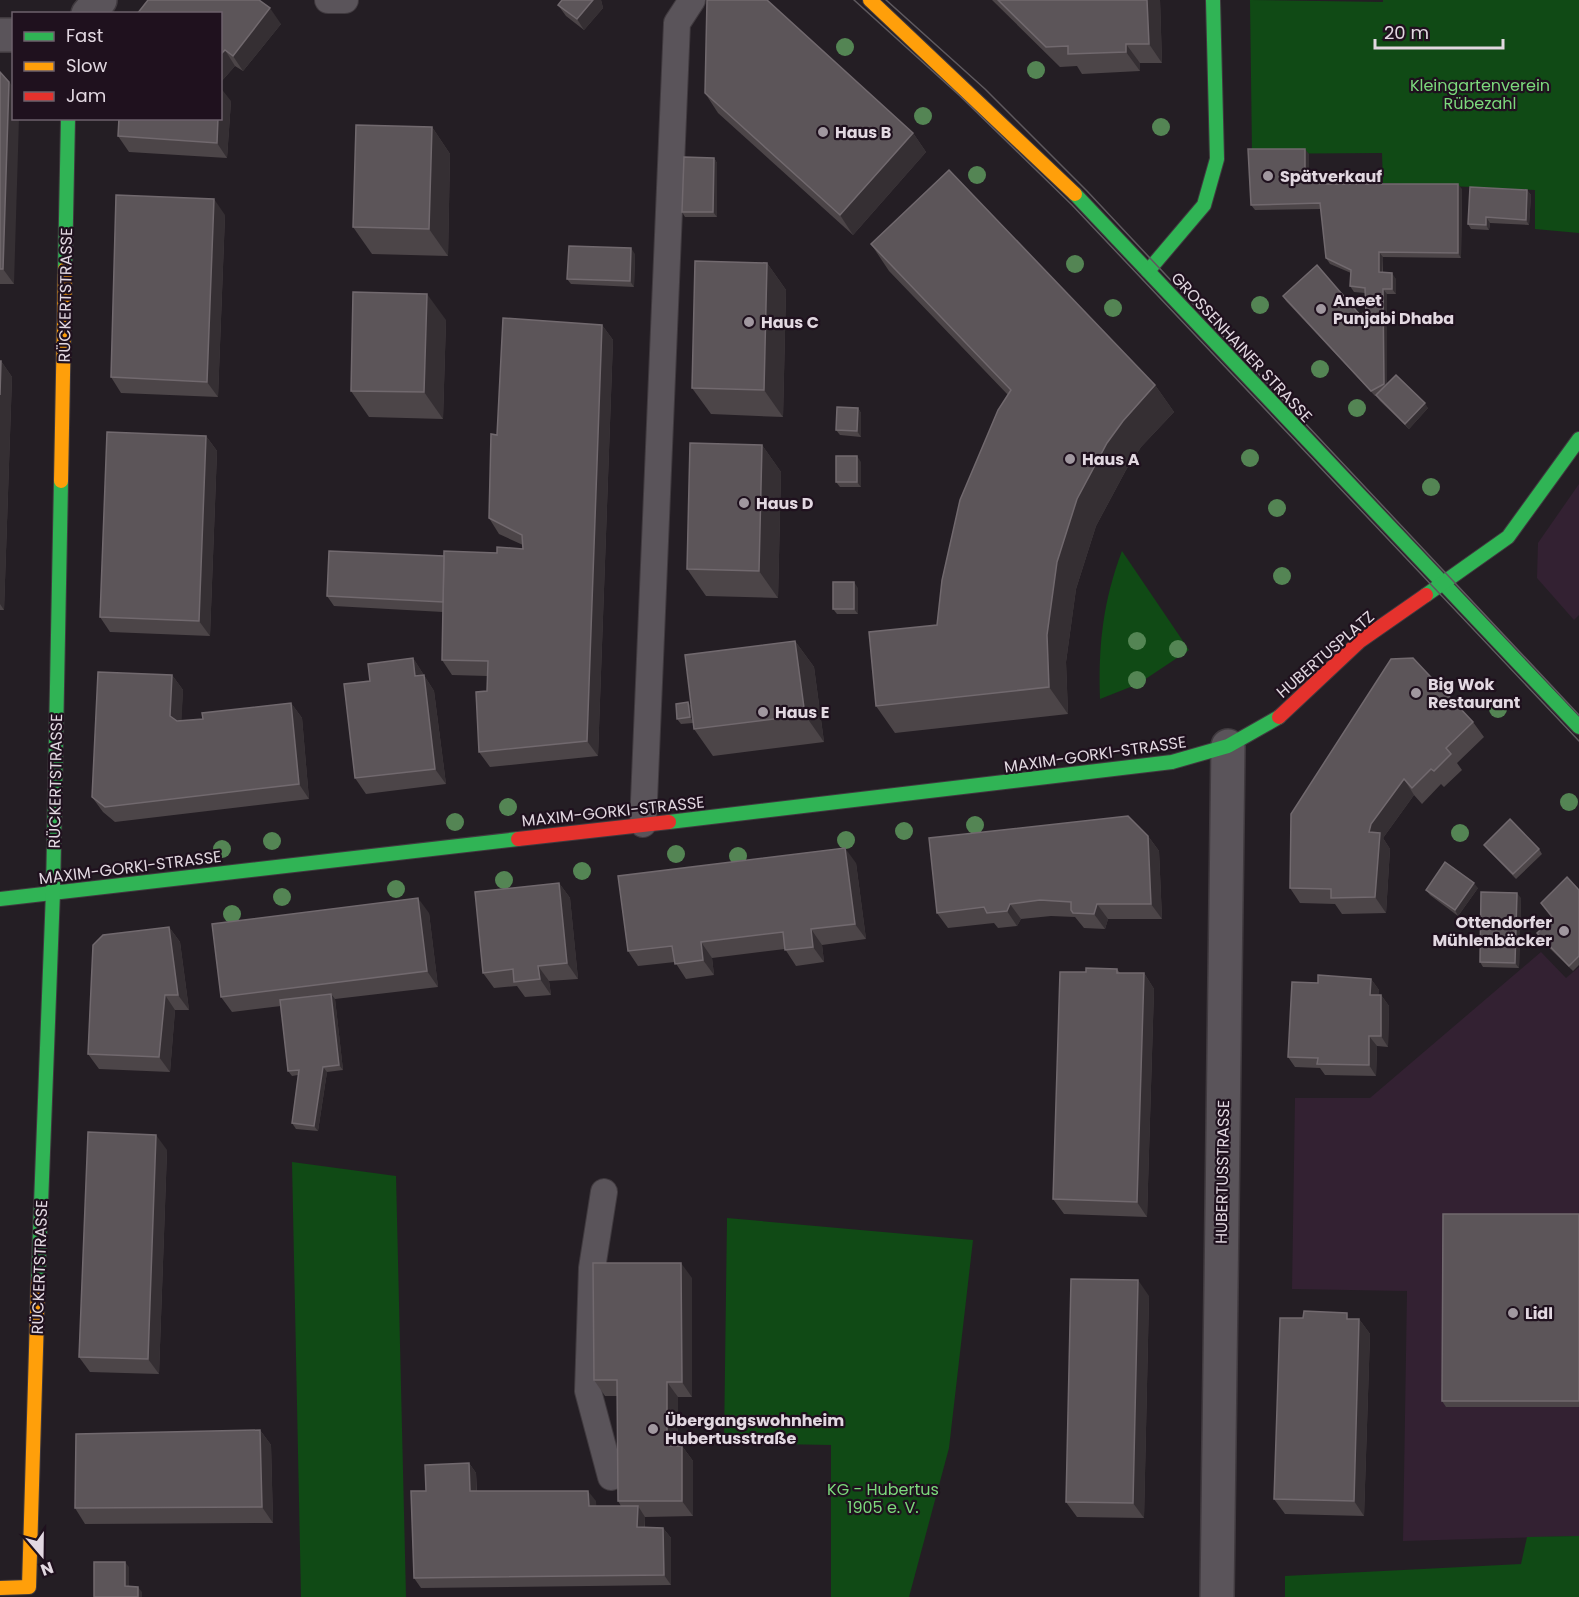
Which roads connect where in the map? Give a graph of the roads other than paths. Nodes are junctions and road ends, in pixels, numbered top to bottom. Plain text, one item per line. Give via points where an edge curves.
1 (100, 0) edge
2 (328, 0) edge
3 (345, 0) edge
4 (692, 0) edge
5 (870, 0) edge
6 (1213, 0) edge
7 (90, 12) edge
8 (68, 120) edge
9 (1148, 271) junction
10 (1579, 439) edge
11 (1442, 583) junction
12 (1579, 727) edge
13 (1228, 746) junction
14 (644, 824) junction
15 (53, 892) junction
16 (0, 899) edge
17 (604, 1192) dead end
18 (610, 1477) dead end
19 (0, 1588) edge
20 (1217, 1597) edge

1 - 7 street
2 - 3 lane
4 - 14 lane via 677,23
5 - 9 street, GROSSENHAINER STRASSE via 1071,190
6 - 9 street via 1217,159 1204,205
8 - 15 street, RÜCKERTSTRASSE
9 - 11 street, GROSSENHAINER STRASSE
10 - 11 street, HUBERTUSPLATZ via 1508,537
11 - 12 street, GROSSENHAINER STRASSE
11 - 13 street, HUBERTUSPLATZ via 1360,641 1274,721
13 - 14 street, MAXIM-GORKI-STRASSE via 1172,762 1090,773
13 - 20 street, HUBERTUSSTRASSE
14 - 15 street, MAXIM-GORKI-STRASSE
15 - 16 street, MAXIM-GORKI-STRASSE
15 - 19 street, RÜCKERTSTRASSE via 29,1587
17 - 18 lane via 592,1268 588,1391

